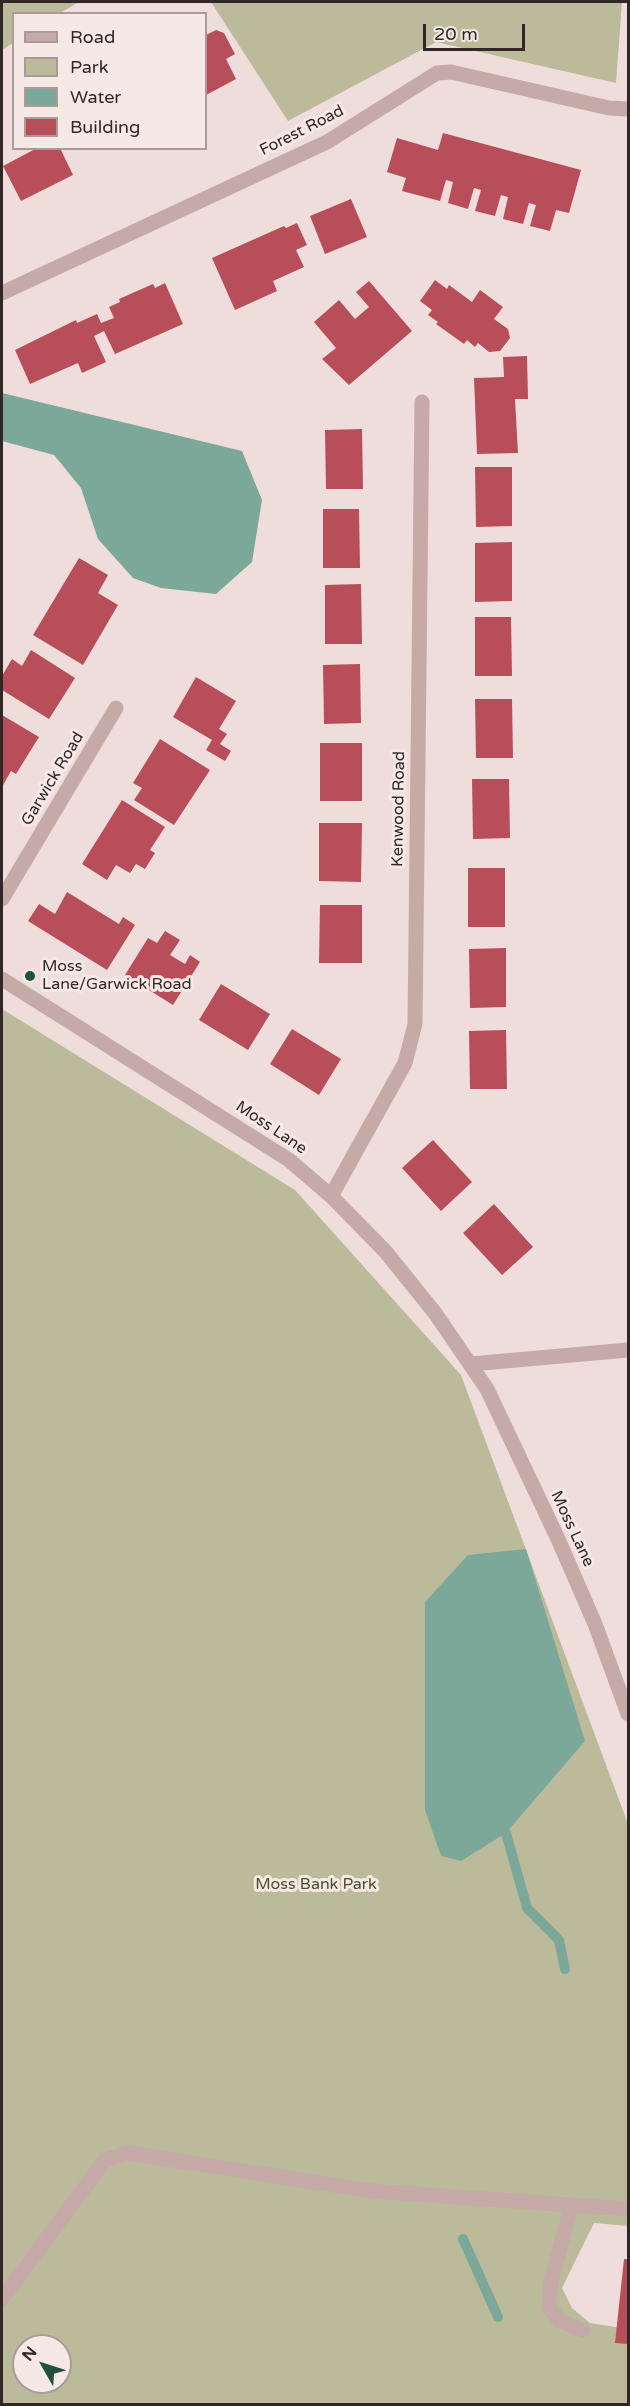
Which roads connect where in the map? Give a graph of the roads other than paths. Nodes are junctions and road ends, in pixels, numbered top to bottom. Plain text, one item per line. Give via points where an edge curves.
1 (628, 109) edge
2 (2, 293) edge
3 (422, 402) dead end
4 (116, 708) dead end
5 (2, 899) edge
6 (2, 979) edge
7 (331, 1196) junction
8 (628, 1350) edge
9 (471, 1364) junction
10 (628, 1714) edge
11 (572, 2205) junction
12 (628, 2209) edge
13 (2, 2299) edge
14 (583, 2330) dead end

1 - 2 street, Forest Road via 451,72 437,73 327,142
3 - 7 street, Kenwood Road via 415,1024 405,1063
4 - 5 street, Garwick Road
6 - 7 street, Moss Lane via 242,1129 289,1160
7 - 9 street, Moss Lane via 385,1251
8 - 9 street
9 - 10 street, Moss Lane via 487,1389 558,1539
11 - 12 street
11 - 13 street via 372,2191 129,2153 105,2160
11 - 14 street via 551,2281 549,2307 560,2321

